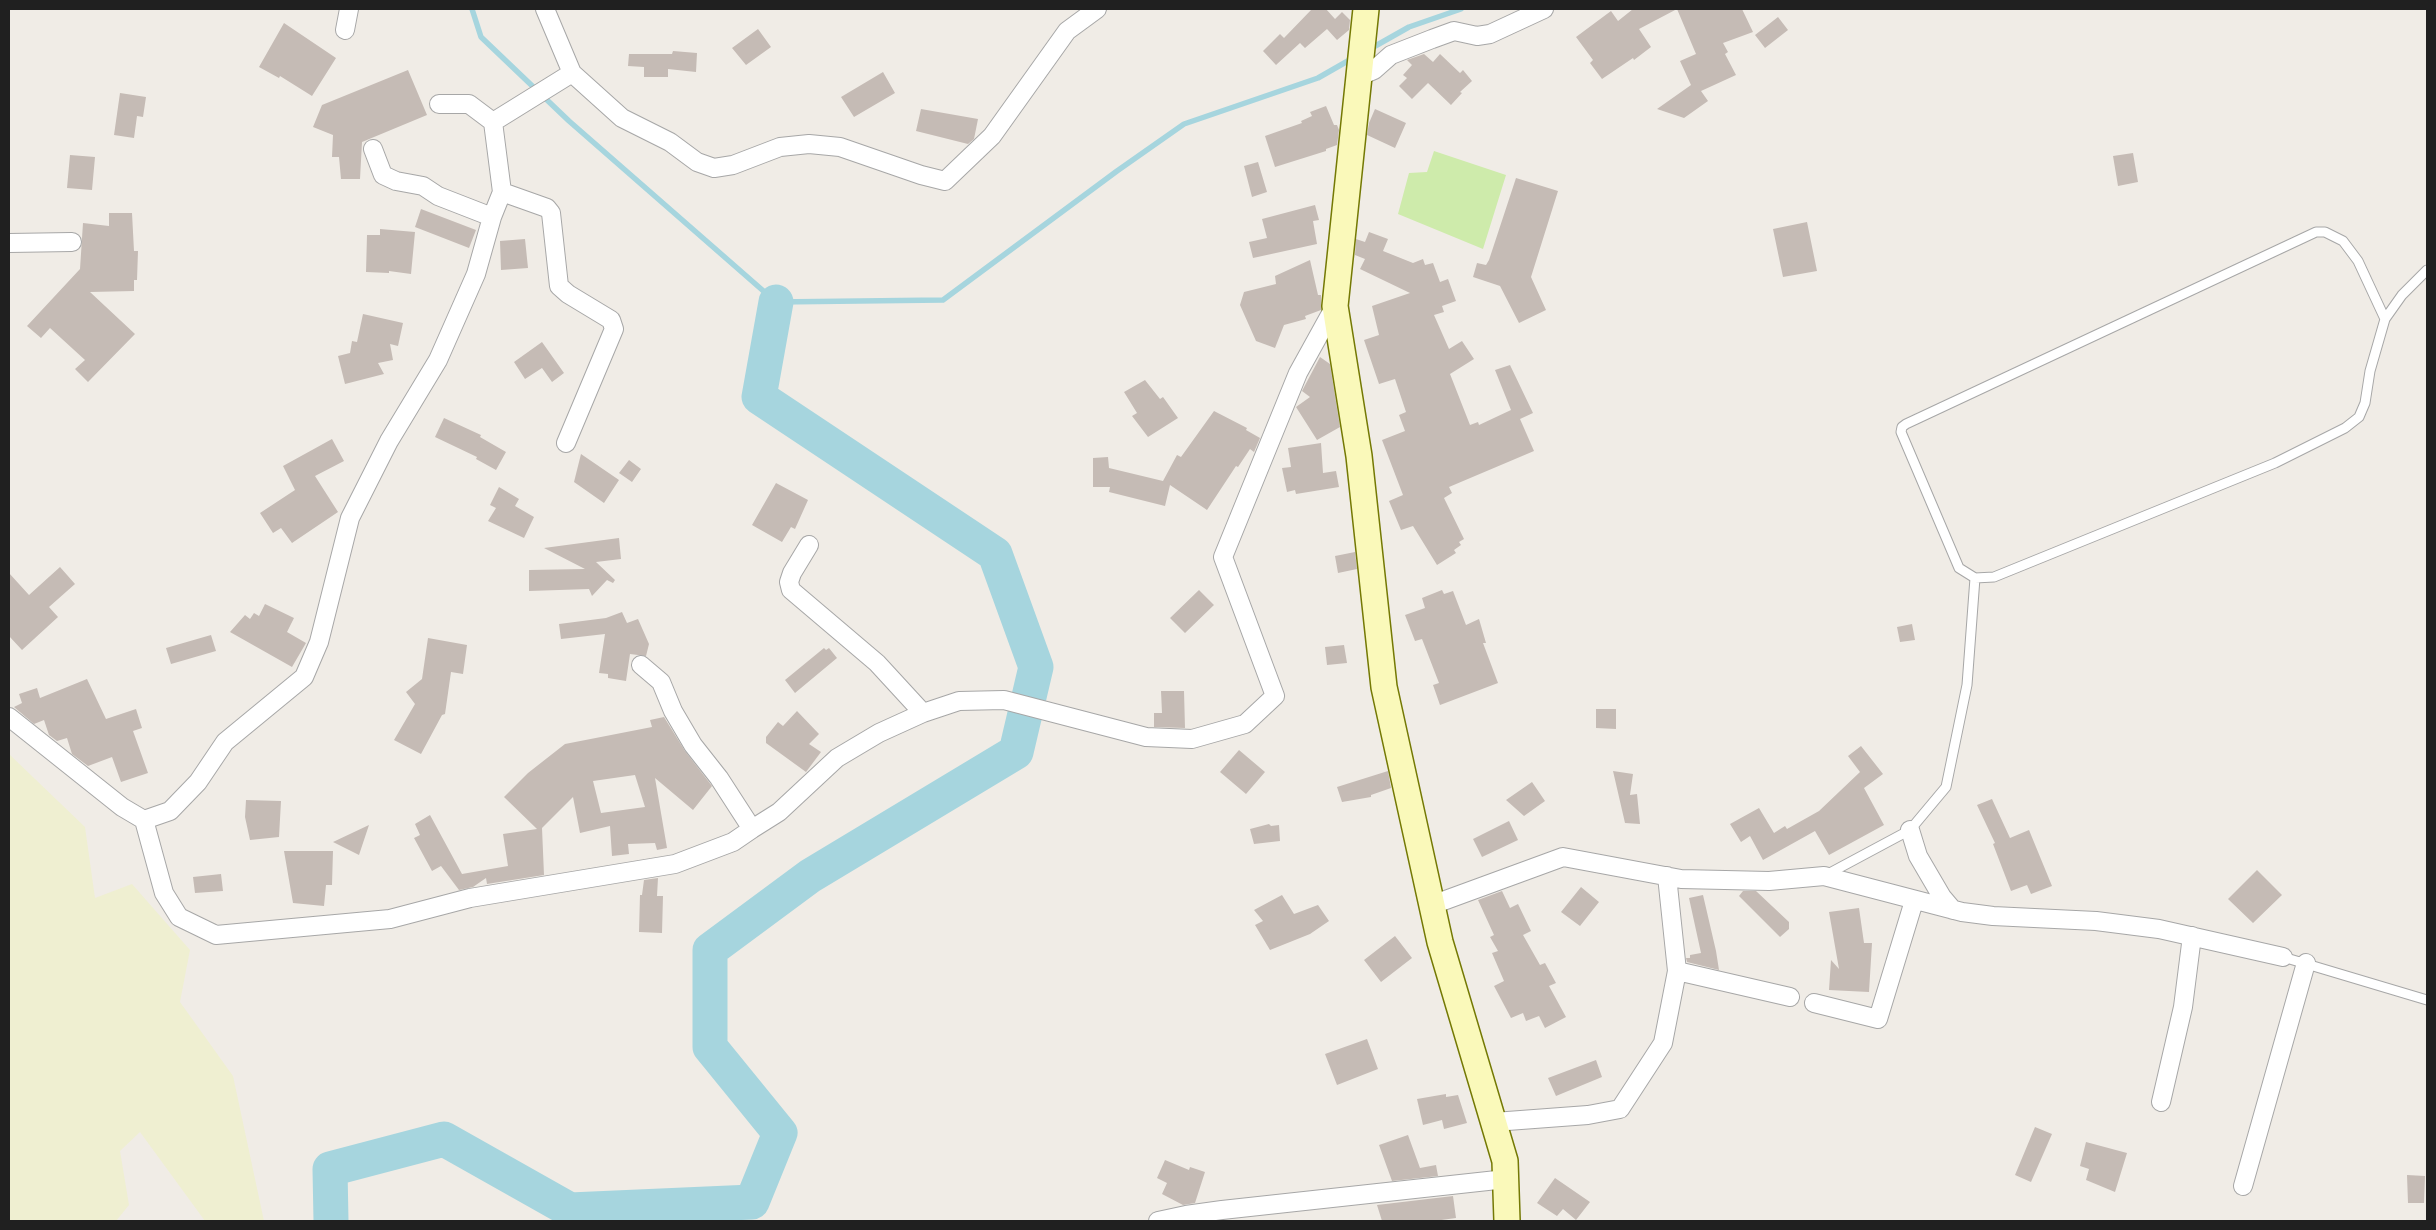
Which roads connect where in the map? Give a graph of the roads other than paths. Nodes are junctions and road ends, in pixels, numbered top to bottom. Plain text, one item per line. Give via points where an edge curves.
1 (349, 9) edge
2 (545, 9) edge
3 (1097, 9) edge
4 (1366, 9) edge
5 (1544, 9) edge
6 (345, 30) dead end
7 (1360, 72) junction
8 (572, 73) junction
9 (439, 104) dead end
10 (493, 122) junction
11 (373, 149) dead end
12 (502, 192) junction
13 (492, 217) junction
14 (72, 242) dead end
15 (9, 243) edge
16 (2427, 270) edge
17 (1335, 306) junction
18 (2385, 319) junction
19 (566, 443) dead end
20 (809, 545) dead end
21 (1975, 578) junction
22 (641, 665) dead end
23 (923, 714) junction
24 (9, 716) edge
25 (144, 820) junction
26 (752, 829) junction
27 (1910, 830) junction
28 (1668, 876) junction
29 (1824, 876) junction
30 (1914, 901) junction
31 (1432, 905) junction
32 (1953, 910) junction
33 (2192, 936) junction
34 (2283, 956) joint
35 (2306, 963) junction
36 (1677, 971) junction
37 (1790, 997) dead end
38 (2427, 1000) edge
39 (1814, 1002) dead end
40 (2161, 1102) dead end
41 (1494, 1122) junction
42 (1506, 1179) junction
43 (2243, 1186) dead end
44 (1158, 1221) edge
45 (1507, 1221) edge

1 - 6 street
2 - 8 street
3 - 8 street via 1068,31 992,136 945,181 840,147 809,144 780,147 733,165 714,168 697,162 670,142 622,118
4 - 7 street
5 - 7 street via 1490,34 1477,36 1454,31 1391,56 1374,70
7 - 17 street
8 - 10 street
9 - 10 street via 469,104
10 - 12 street
11 - 13 street via 382,175 423,186 438,196
12 - 13 street
12 - 19 street via 546,208 551,213 559,286 611,320 614,329
13 - 25 street via 476,274 438,360 390,441 350,518 319,642 304,677 225,742 198,782 170,811
14 - 15 street
16 - 18 lane
17 - 23 street via 1298,373 1222,557 1276,696 1245,724 1192,739 1146,737 1004,700 959,701
17 - 31 street via 1359,456 1384,688
18 - 21 lane via 2370,371 2365,403 2359,417 2344,428 2276,463 1994,577
18 - 21 lane via 2358,261 2343,241 2325,232 2316,232 1903,426 1901,432 1959,568
20 - 23 street via 792,573 791,590 877,663
21 - 27 lane via 1967,685 1946,787
22 - 26 street via 661,682 692,745 720,778
23 - 26 street via 879,733 837,758 778,812
24 - 25 street via 122,808
25 - 26 street via 164,893 179,917 216,935 390,919 470,898 675,864 733,842
27 - 29 lane
27 - 32 street via 1918,856
28 - 29 street via 1769,881
28 - 31 street via 1563,857
28 - 36 street
29 - 30 street
30 - 32 street
30 - 39 street via 1878,1019
31 - 41 street
32 - 33 street via 1993,916 2096,921
33 - 34 street
33 - 40 street via 2183,1007
34 - 35 lane
35 - 38 lane
35 - 43 street
36 - 37 street
36 - 41 street via 1663,1044 1620,1109 1588,1115
41 - 42 street via 1505,1161
42 - 44 street via 1186,1214
42 - 45 street

